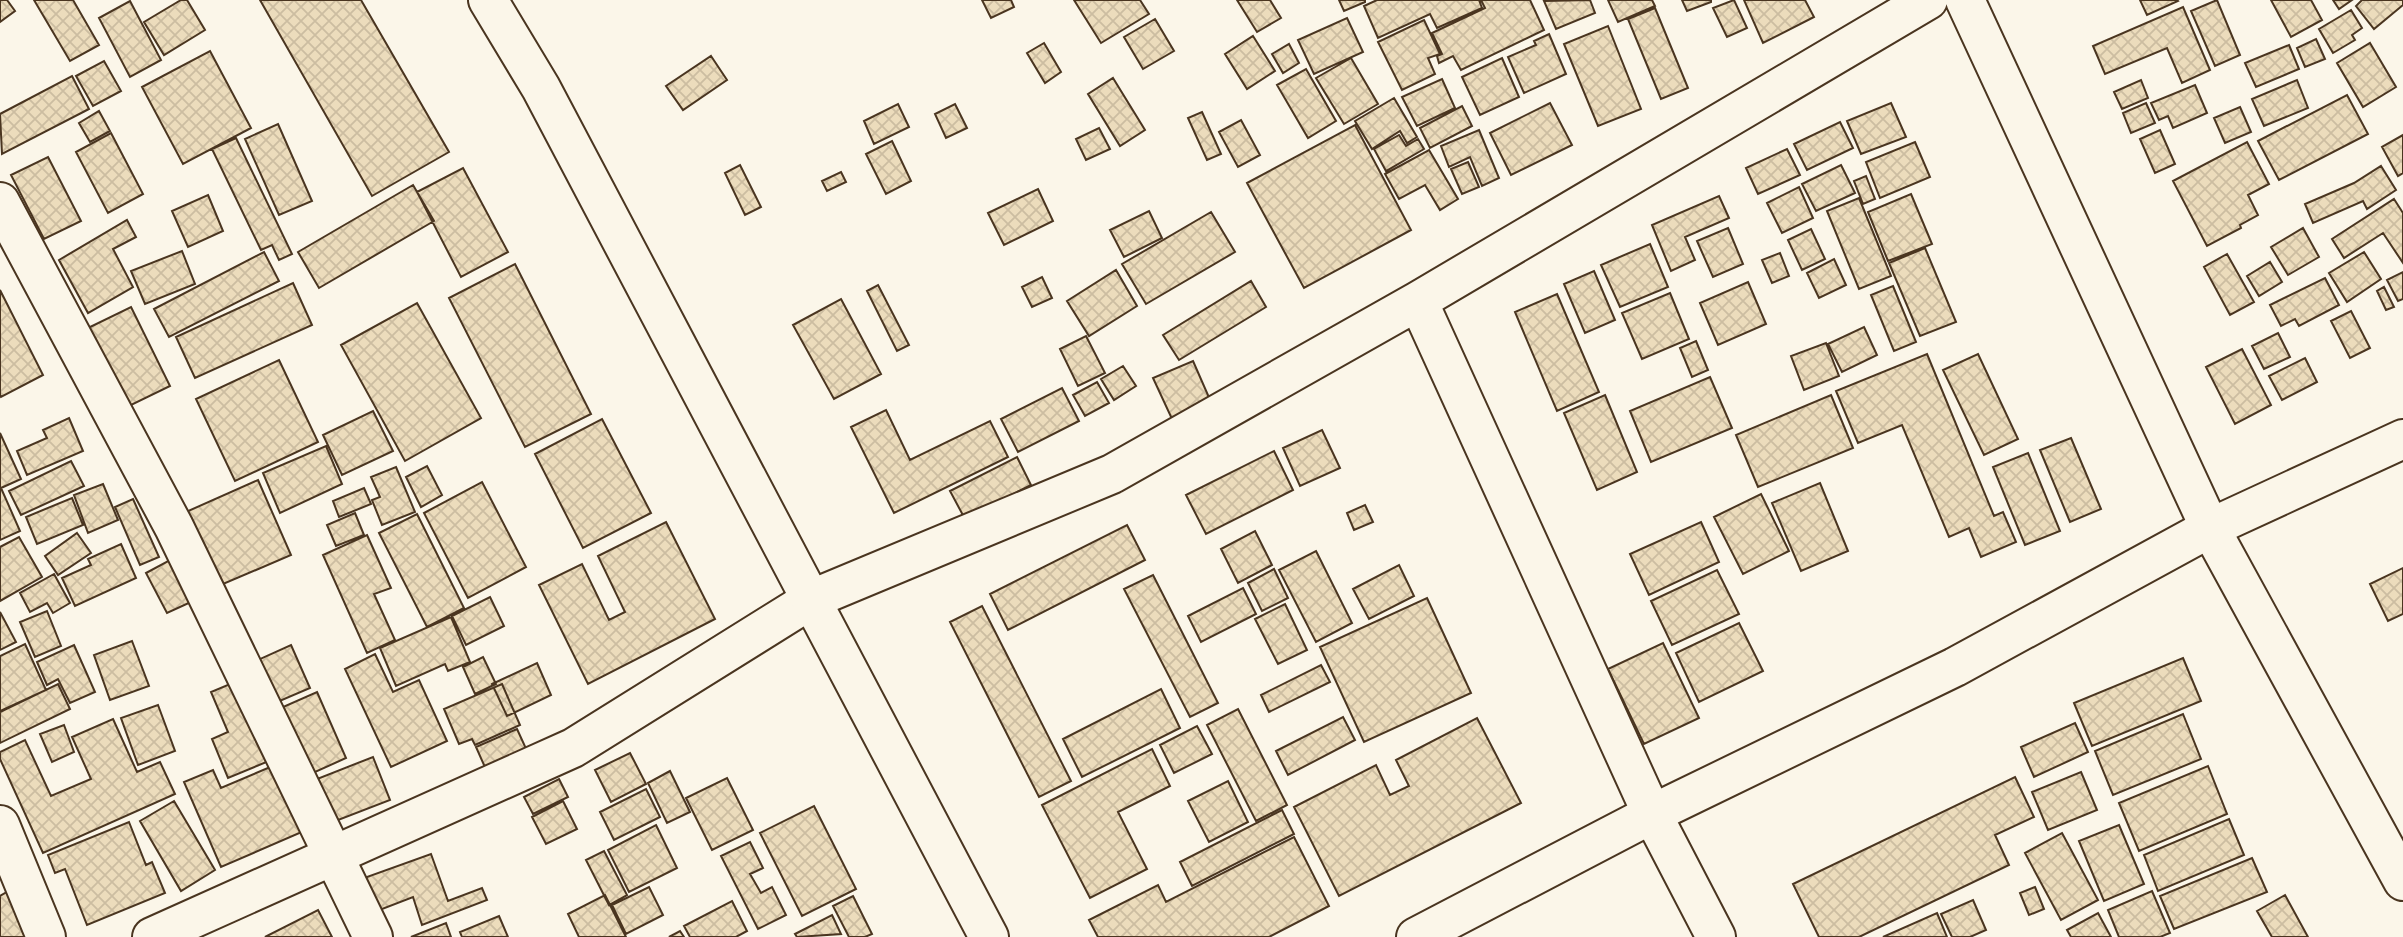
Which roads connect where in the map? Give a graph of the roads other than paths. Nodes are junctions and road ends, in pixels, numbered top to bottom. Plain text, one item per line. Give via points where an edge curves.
1 (488, 0) edge
2 (1928, 0) edge
3 (1965, 0) edge
4 (0, 202) edge
5 (1418, 301) junction
6 (2403, 439) edge
7 (2210, 528) junction
8 (813, 599) junction
9 (1652, 814) junction
10 (0, 825) edge
11 (333, 858) junction
12 (2403, 881) edge
13 (46, 937) edge
14 (152, 937) edge
15 (373, 937) edge
16 (989, 937) edge
17 (1416, 937) edge
18 (1716, 937) edge

1 - 8 street via 541,88
2 - 5 street
3 - 7 street
4 - 11 street via 174,527
5 - 8 street via 1112,474
5 - 9 street
6 - 7 street
7 - 9 street via 1955,667
7 - 12 street
8 - 11 street via 573,748
8 - 16 street
9 - 17 street
9 - 18 street
10 - 13 street
11 - 14 street
11 - 15 street

